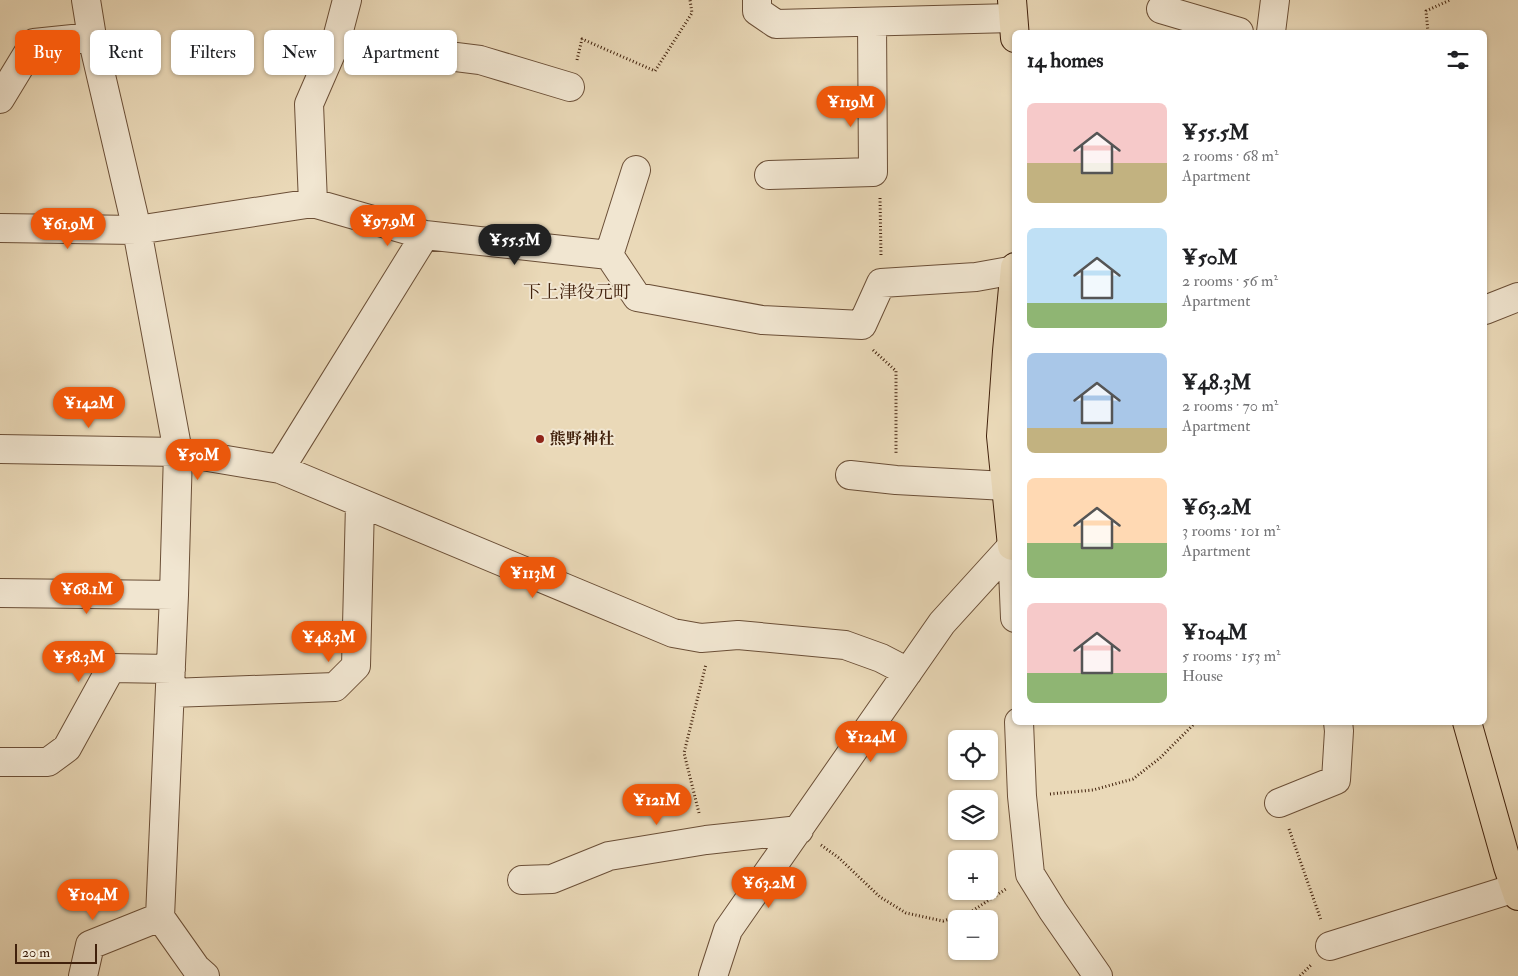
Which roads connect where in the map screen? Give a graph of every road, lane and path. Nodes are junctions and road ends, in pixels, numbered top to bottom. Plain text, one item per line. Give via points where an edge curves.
1 (86, 0) edge
2 (347, 0) edge
3 (690, 0) edge
4 (757, 0) edge
5 (1275, 0) edge
6 (1450, 0) edge
7 (1161, 9) dead end
8 (1014, 19) edge
9 (872, 22) junction
10 (91, 30) edge
11 (1232, 30) edge
12 (1272, 30) edge
13 (1428, 30) edge
14 (90, 37) edge
15 (336, 42) junction
16 (101, 75) edge
17 (570, 87) joint
18 (0, 99) edge
19 (636, 170) dead end
20 (873, 172) junction
21 (769, 175) dead end
22 (313, 202) junction
23 (0, 228) edge
24 (137, 230) junction
25 (425, 235) junction
26 (609, 255) junction
27 (1012, 270) edge
28 (881, 284) junction
29 (1518, 297) edge
30 (1012, 300) edge
31 (1487, 309) edge
32 (862, 325) junction
33 (0, 449) edge
34 (178, 452) junction
35 (280, 470) junction
36 (850, 475) dead end
37 (896, 480) junction
38 (1006, 486) junction
39 (360, 504) junction
40 (1012, 530) edge
41 (1012, 546) edge
42 (0, 593) edge
43 (174, 595) junction
44 (713, 637) junction
45 (908, 672) junction
46 (171, 681) junction
47 (1019, 725) edge
48 (1193, 725) edge
49 (1338, 725) edge
50 (1468, 725) edge
51 (0, 762) edge
52 (1022, 796) junction
53 (1279, 803) joint
54 (798, 830) junction
55 (706, 840) junction
56 (1030, 874) junction
57 (1515, 879) edge
58 (522, 880) dead end
59 (160, 917) junction
60 (1330, 946) joint
61 (83, 976) edge
62 (205, 976) edge
63 (713, 976) edge
64 (1098, 976) edge

1 - 10 street
2 - 15 street
3 - 17 path via 692,13 655,71 582,39
4 - 9 street via 757,11 776,24
5 - 12 street
6 - 13 path via 1426,11
7 - 11 street
8 - 9 street
9 - 20 street
14 - 18 street via 34,43
15 - 17 street via 480,60
15 - 22 street via 309,104
16 - 24 street
19 - 26 street
20 - 21 street
20 - 28 path via 880,185
22 - 24 street
22 - 25 street
23 - 24 street
24 - 34 street
25 - 26 street
25 - 35 street
26 - 32 street via 637,297 762,320
27 - 28 street via 976,277
28 - 32 street
29 - 31 street
30 - 38 main road via 1002,436
32 - 37 path via 870,348 896,371
33 - 34 street
34 - 35 street
34 - 43 street
35 - 39 street
36 - 37 street
37 - 38 street
38 - 40 main road
39 - 44 street via 673,633
39 - 46 street via 356,666 335,687
41 - 45 street via 942,623
42 - 43 street
43 - 46 street
44 - 45 street via 738,635 845,645
44 - 55 path via 684,753
45 - 54 street
46 - 51 street via 111,668 67,748 48,762
46 - 59 street
47 - 52 street
48 - 52 path via 1160,758 1133,778 1093,790
49 - 53 street via 1336,780
50 - 57 main road
52 - 56 street
53 - 60 path
54 - 55 street
54 - 56 path via 839,858 880,897 906,913 943,921 969,913
54 - 63 street via 728,930
55 - 58 street via 609,856 552,879
56 - 64 street
57 - 60 street
59 - 61 street via 90,945
59 - 62 street

